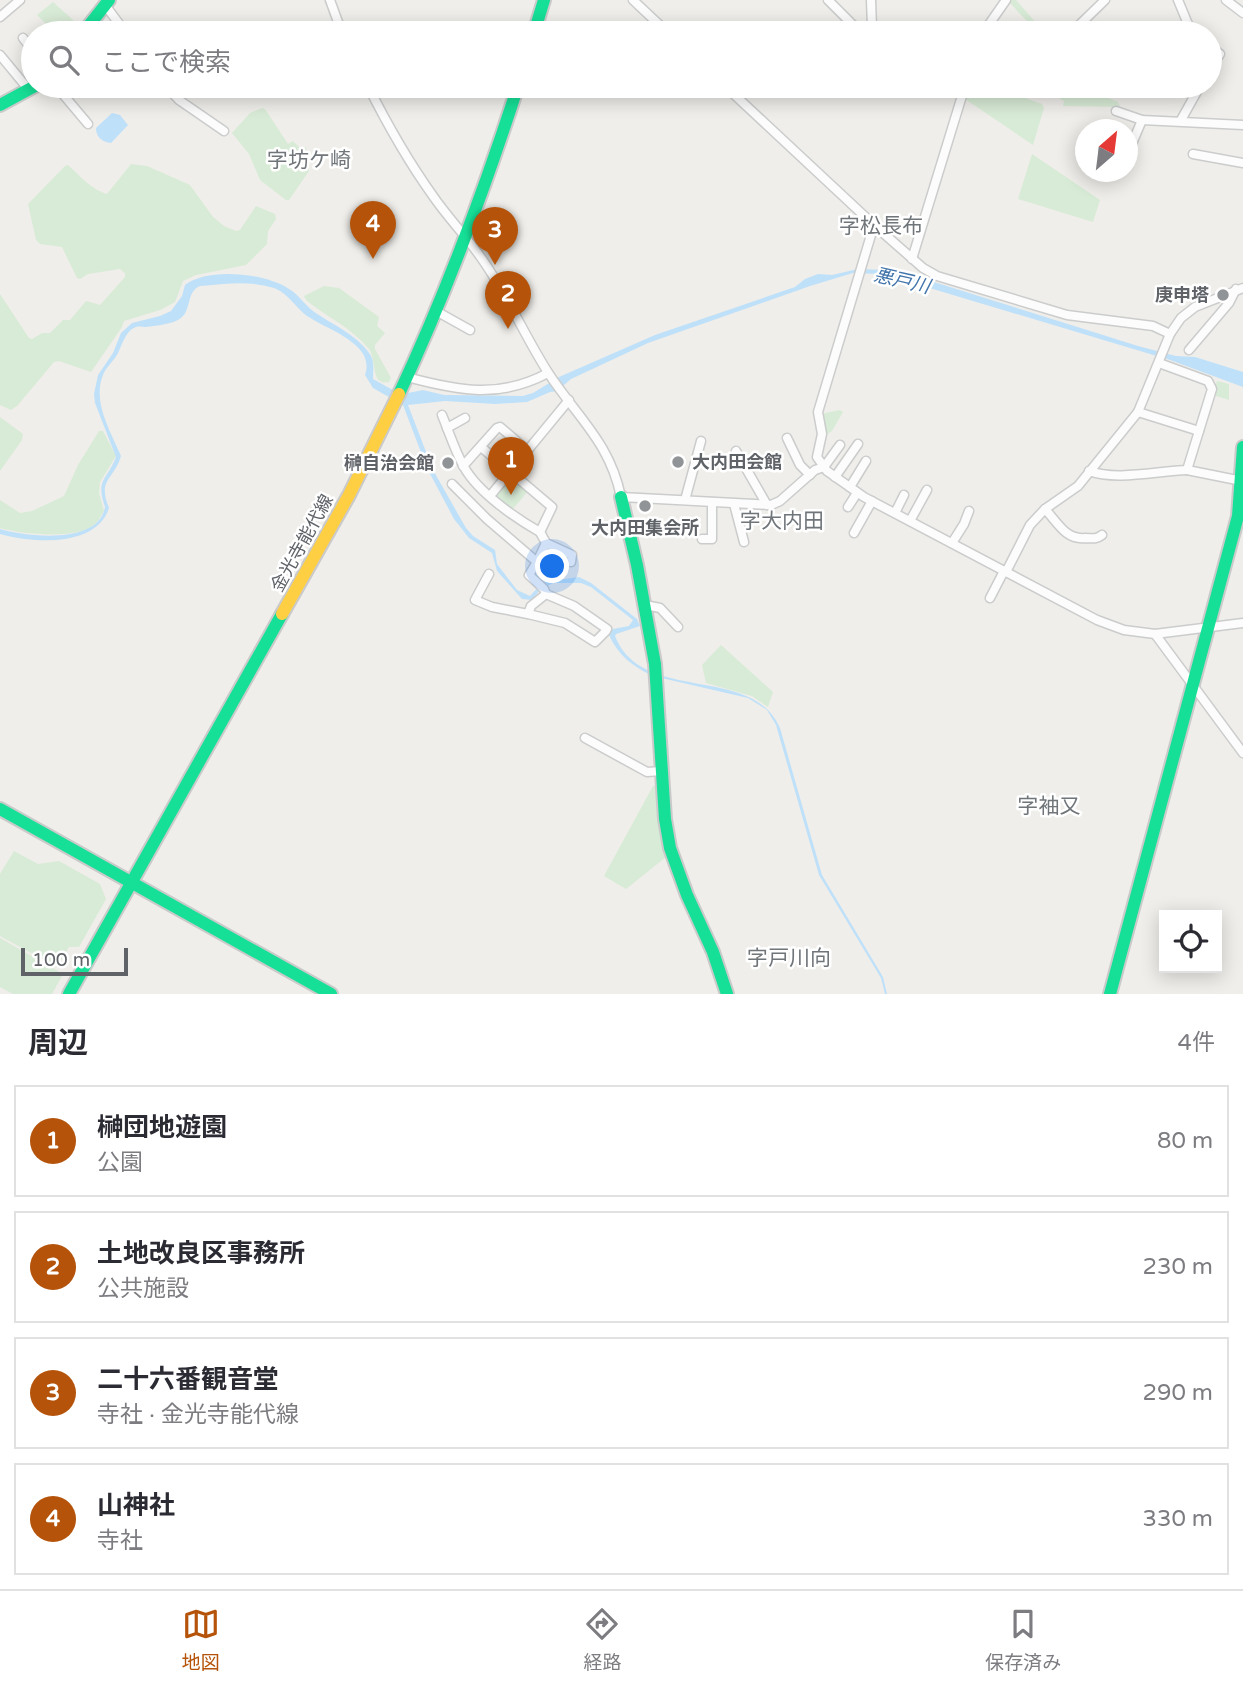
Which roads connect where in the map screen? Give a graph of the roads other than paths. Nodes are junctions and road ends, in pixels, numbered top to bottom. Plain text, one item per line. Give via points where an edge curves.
1 (19, 0) edge
2 (330, 0) edge
3 (544, 0) edge
4 (632, 0) edge
5 (828, 0) edge
6 (871, 0) edge
7 (1105, 0) edge
8 (1178, 0) edge
9 (1226, 0) edge
10 (1002, 1) edge
11 (107, 3) edge
12 (1243, 13) edge
13 (0, 17) edge
14 (93, 21) edge
15 (118, 21) edge
16 (338, 21) edge
17 (538, 21) edge
18 (655, 21) edge
19 (849, 21) edge
20 (872, 21) edge
21 (991, 21) edge
22 (1083, 21) edge
23 (1187, 21) edge
24 (0, 55) edge
25 (21, 77) edge
26 (21, 94) edge
27 (66, 98) edge
28 (177, 98) edge
29 (375, 98) edge
30 (514, 98) edge
31 (737, 98) edge
32 (961, 98) edge
33 (1193, 98) edge
34 (0, 105) edge
35 (1116, 111) dead end
36 (1142, 120) junction
37 (1181, 120) junction
38 (88, 124) dead end
39 (1243, 125) edge
40 (1138, 129) edge
41 (224, 131) dead end
42 (1193, 154) dead end
43 (1243, 163) edge
44 (874, 225) junction
45 (465, 239) junction
46 (912, 259) junction
47 (1240, 289) edge
48 (436, 311) junction
49 (470, 330) dead end
50 (1170, 334) junction
51 (1189, 350) dead end
52 (1159, 363) junction
53 (548, 373) junction
54 (405, 382) junction
55 (569, 400) junction
56 (1138, 412) junction
57 (442, 415) dead end
58 (465, 418) dead end
59 (447, 428) junction
60 (1199, 431) junction
61 (787, 438) dead end
62 (701, 441) dead end
63 (858, 444) dead end
64 (840, 445) dead end
65 (481, 447) junction
66 (1243, 447) edge
67 (528, 451) junction
68 (736, 451) dead end
69 (866, 461) dead end
70 (463, 466) junction
71 (824, 467) junction
72 (1187, 470) junction
73 (1089, 471) junction
74 (511, 472) junction
75 (810, 475) junction
76 (835, 477) junction
77 (1242, 481) edge
78 (452, 484) dead end
79 (854, 490) junction
80 (927, 490) dead end
81 (904, 495) dead end
82 (490, 496) junction
83 (621, 497) junction
84 (685, 500) junction
85 (872, 501) junction
86 (712, 502) junction
87 (734, 504) junction
88 (767, 505) junction
89 (848, 507) dead end
90 (1045, 509) junction
91 (969, 511) dead end
92 (895, 513) junction
93 (910, 521) junction
94 (540, 532) junction
95 (854, 533) dead end
96 (1102, 535) dead end
97 (702, 539) dead end
98 (744, 542) dead end
99 (546, 543) junction
100 (952, 543) junction
101 (537, 562) junction
102 (571, 562) dead end
103 (1005, 572) junction
104 (489, 574) dead end
105 (543, 589) junction
106 (990, 598) dead end
107 (645, 606) junction
108 (528, 614) junction
109 (1243, 623) edge
110 (678, 626) dead end
111 (1210, 628) junction
112 (1155, 634) junction
113 (1194, 687) junction
114 (585, 738) dead end
115 (1243, 753) edge
116 (662, 771) junction
117 (0, 809) edge
118 (129, 882) junction
119 (69, 994) edge
120 (331, 994) edge
121 (727, 994) edge
122 (1110, 994) edge

1 - 13 street
2 - 16 street
3 - 17 street
4 - 18 street
5 - 19 street
6 - 20 street
7 - 22 street
8 - 23 street
9 - 12 street
10 - 21 street
11 - 14 street
11 - 15 street
24 - 25 street
26 - 34 street
27 - 38 street
28 - 41 street
29 - 45 street via 406,156
30 - 45 street, 金光寺能代線
31 - 44 street
32 - 46 street
33 - 37 street
35 - 36 street
36 - 37 street
36 - 40 street
37 - 39 street
42 - 43 street
44 - 46 street
44 - 71 street via 818,412 822,434 817,457
45 - 48 street, 金光寺能代線
45 - 53 street via 510,303
46 - 50 street via 937,276 1067,315 1153,326
47 - 50 street via 1195,307
47 - 51 street
48 - 49 street
48 - 54 street, 金光寺能代線
50 - 52 street
52 - 56 street
52 - 60 street via 1208,381 1212,389
53 - 54 street via 505,390
53 - 55 street
54 - 118 street, 金光寺能代線 via 337,518
55 - 67 street
55 - 83 street via 605,450
56 - 60 street
56 - 73 street
57 - 59 street
58 - 59 street
59 - 70 street
60 - 72 street
61 - 75 street
62 - 84 street
63 - 76 street
64 - 71 street
65 - 67 street via 500,427
65 - 70 street
65 - 74 street
66 - 77 street
67 - 74 street
68 - 88 street
69 - 79 street
70 - 82 street
71 - 75 street
71 - 76 street
72 - 73 street via 1114,475
72 - 77 street
73 - 90 street via 1078,486
74 - 82 street
74 - 94 street via 552,507
75 - 88 street via 780,501
76 - 79 street
77 - 111 street via 1238,516
78 - 101 street
79 - 85 street
79 - 89 street
80 - 93 street
81 - 92 street
82 - 94 street
83 - 84 street
83 - 107 street
84 - 86 street
85 - 92 street
85 - 95 street
86 - 87 street
86 - 97 street via 712,539
87 - 88 street
87 - 98 street
90 - 96 street via 1077,540
90 - 103 street via 1030,525
91 - 100 street
92 - 93 street
93 - 100 street
94 - 99 street
99 - 101 street
99 - 102 street via 572,555
100 - 103 street
101 - 105 street via 529,575
103 - 106 street
103 - 112 street via 1097,620
104 - 108 street via 475,600
105 - 108 street
105 - 108 street via 607,631 595,642 565,623
107 - 110 street via 660,608
107 - 116 street via 655,664
109 - 111 street
111 - 112 street
111 - 113 street
112 - 113 street
113 - 115 street
113 - 122 street
114 - 116 street via 647,772
116 - 121 street via 665,819 676,866
117 - 118 street
118 - 119 street, 金光寺能代線
118 - 120 street

